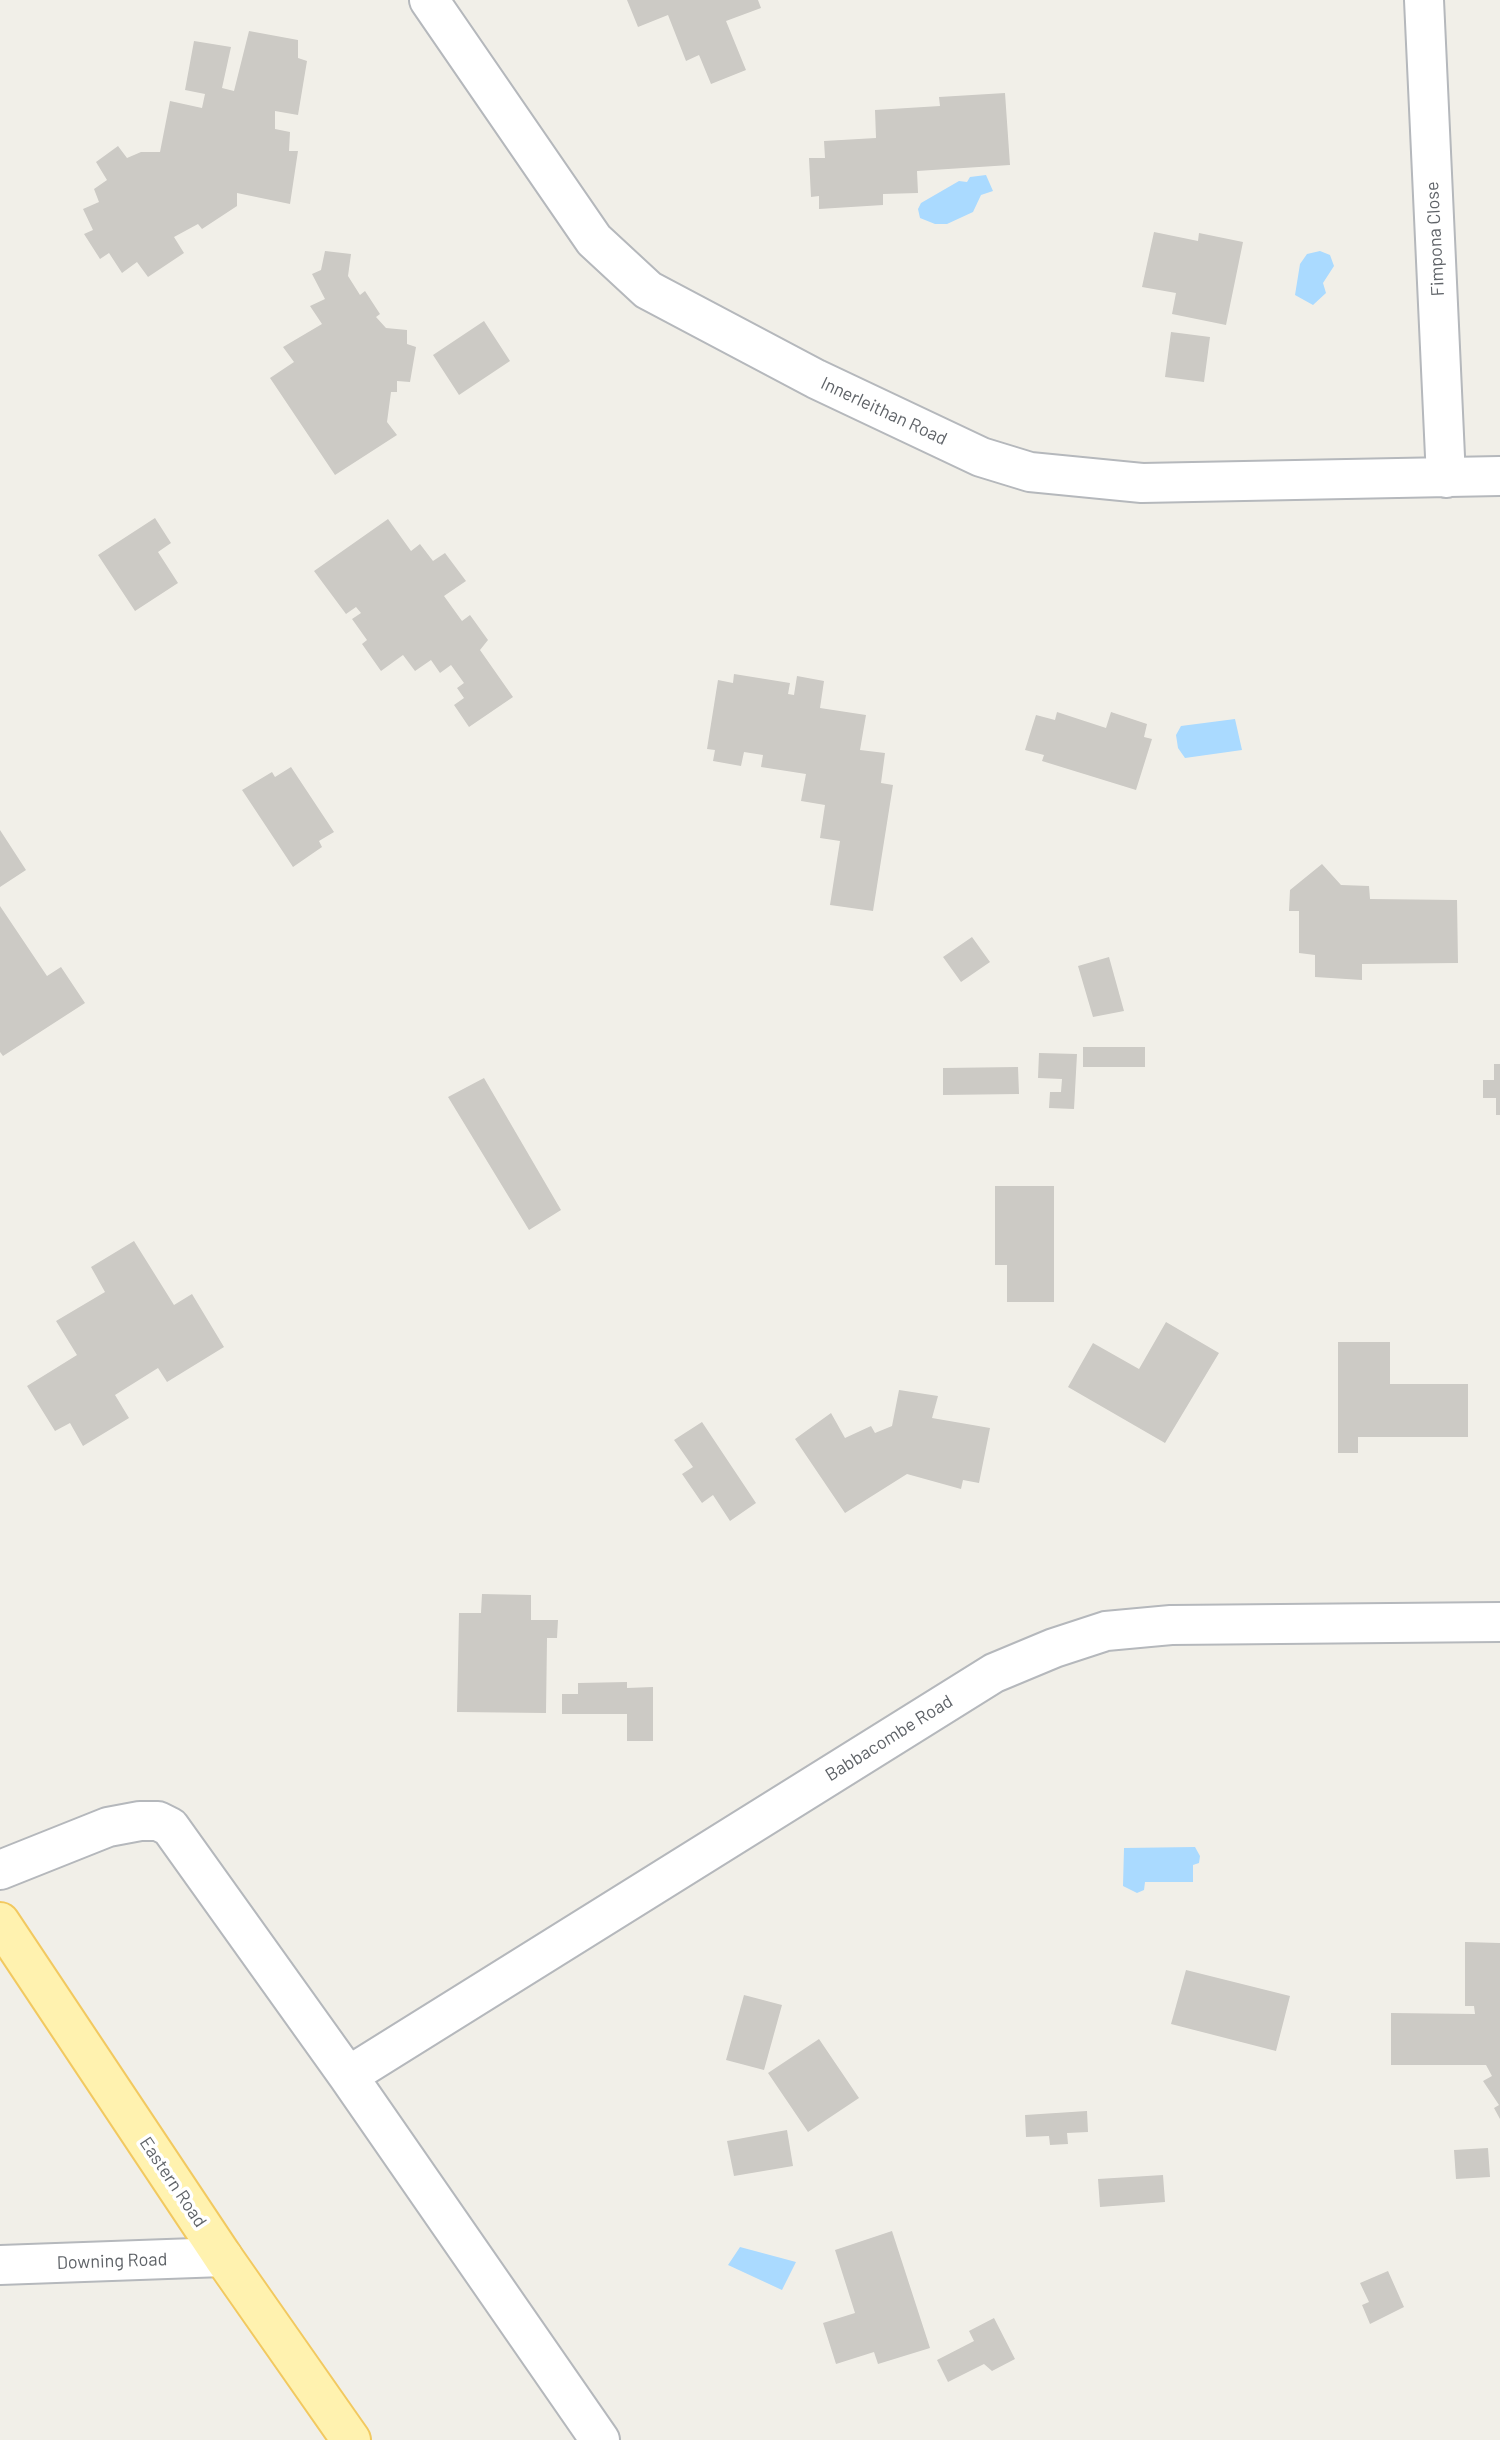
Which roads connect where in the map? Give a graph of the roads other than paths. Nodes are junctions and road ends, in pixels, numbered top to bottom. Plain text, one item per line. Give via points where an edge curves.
1 (429, 0) edge
2 (1424, 0) edge
3 (1500, 476) edge
4 (1446, 478) junction
5 (1500, 1622) edge
6 (0, 1870) edge
7 (0, 1922) edge
8 (348, 2076) junction
9 (223, 2257) junction
10 (0, 2264) edge
11 (351, 2440) edge
12 (600, 2440) edge

1 - 4 street, Innerleithan Road via 594,240 648,290 816,379 981,457 1030,472 1142,483
2 - 4 street, Fimpona Close
3 - 4 street, Innerleithan Road
5 - 8 street, Babbacombe Road via 1171,1625 1106,1631 1054,1648 993,1673
6 - 8 street via 108,1827 158,1821 170,1827
7 - 9 main road, Eastern Road
8 - 12 street
9 - 10 street, Downing Road
9 - 11 main road, Eastern Road

